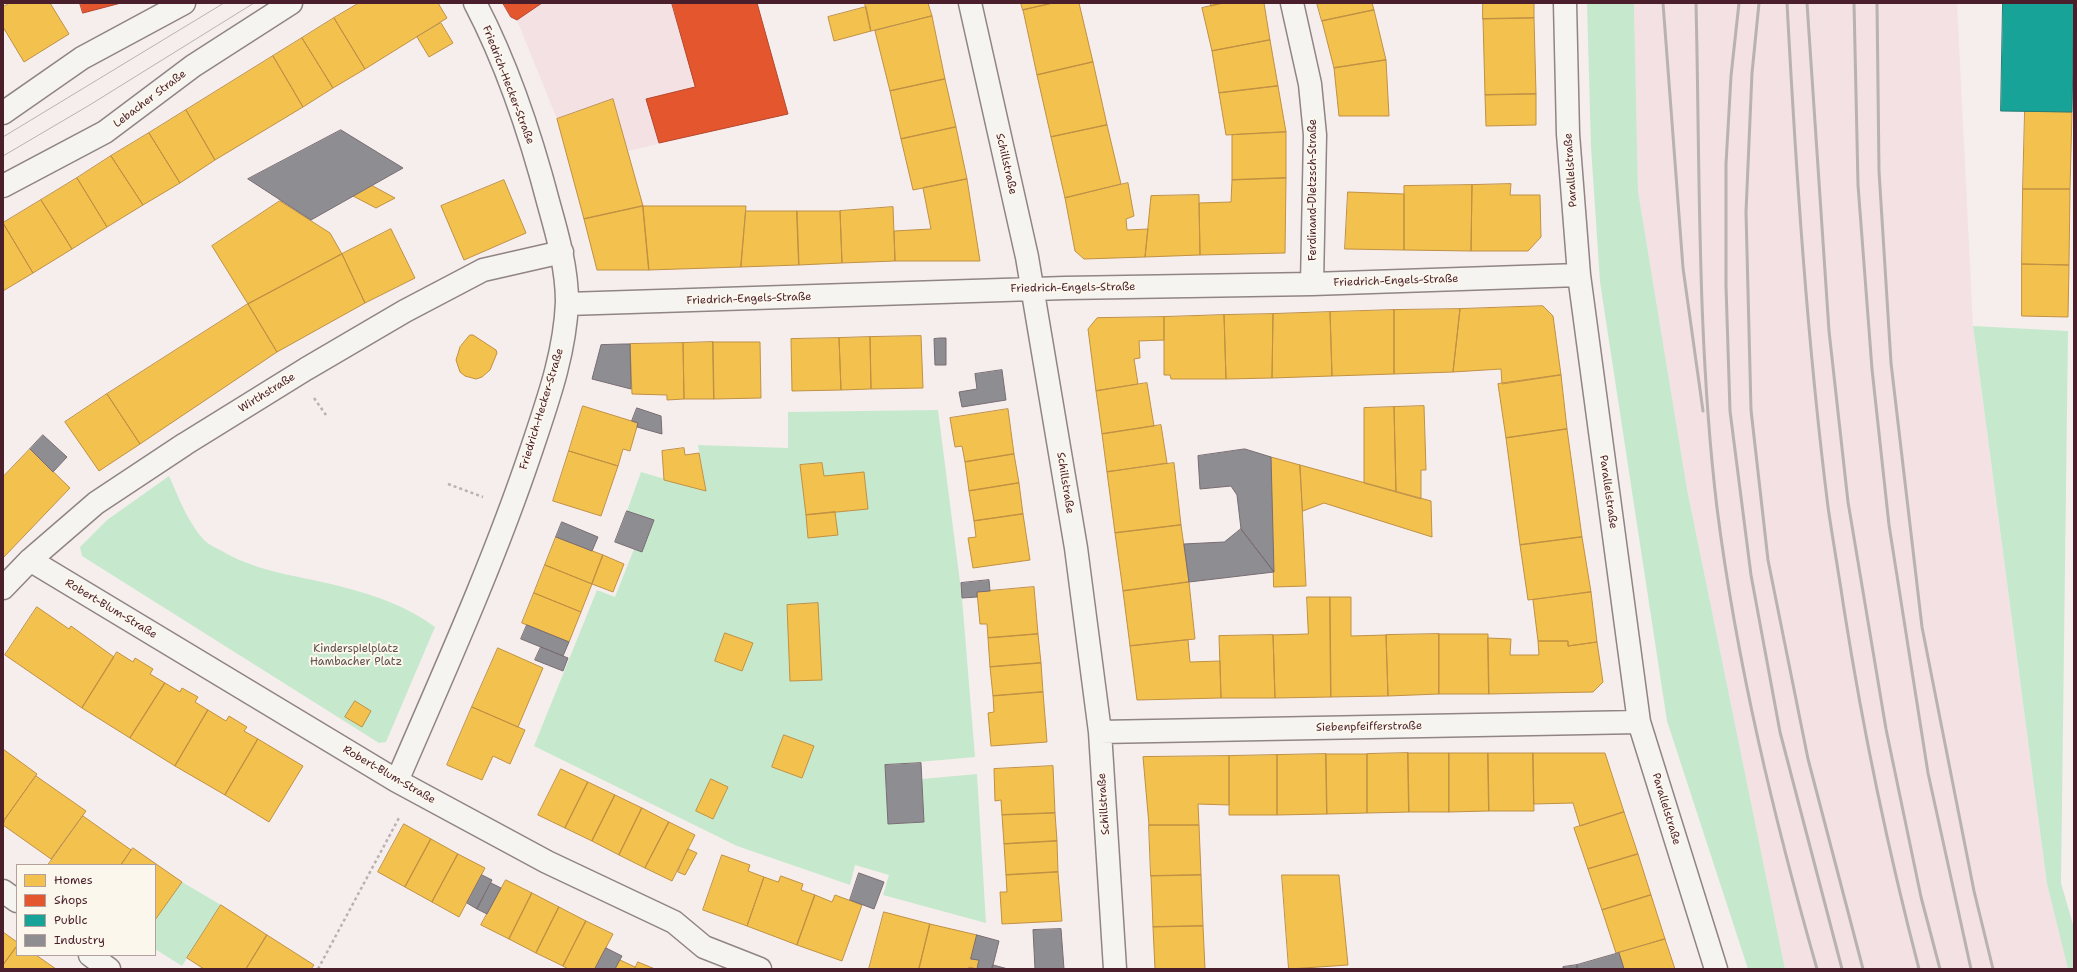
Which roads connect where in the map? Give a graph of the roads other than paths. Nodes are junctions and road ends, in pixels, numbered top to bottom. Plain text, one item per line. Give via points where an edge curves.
1 (184, 3) edge
2 (291, 3) edge
3 (475, 3) edge
4 (970, 3) edge
5 (1292, 3) edge
6 (1565, 3) edge
7 (158, 10) edge
8 (3, 113) edge
9 (3, 186) edge
10 (562, 252) junction
11 (1579, 275) junction
12 (1312, 284) junction
13 (1032, 289) junction
14 (566, 304) junction
15 (30, 560) junction
16 (3, 588) edge
17 (1639, 722) junction
18 (1100, 732) junction
19 (397, 781) junction
20 (3, 891) edge
21 (16, 900) edge
22 (91, 956) edge
23 (109, 969) edge
24 (760, 969) edge
25 (1115, 969) edge
26 (1716, 969) edge

1 - 7 street
2 - 9 street, Lebacher Straße via 193,66 105,132
3 - 10 street, Friedrich-Hecker-Straße via 524,120
4 - 13 street, Schillstraße via 1025,246
5 - 12 street, Ferdinand-Dietzsch-Straße via 1310,84 1315,135
6 - 11 street, Parallelstraße via 1568,134
7 - 8 street via 82,58
10 - 14 street, Friedrich-Hecker-Straße
10 - 15 street, Wirthstraße via 483,270 405,310 140,473 96,503
11 - 12 street, Friedrich-Engels-Straße
11 - 17 street, Parallelstraße
12 - 13 street, Friedrich-Engels-Straße
13 - 14 street, Friedrich-Engels-Straße
13 - 18 street, Schillstraße via 1076,548
14 - 19 street, Friedrich-Hecker-Straße via 557,367 520,482 475,603
15 - 16 street, Wirthstraße
15 - 19 street, Robert-Blum-Straße
17 - 18 street, Siebenpfeifferstraße
17 - 26 street, Parallelstraße
18 - 25 street, Schillstraße
19 - 24 street, Robert-Blum-Straße via 547,862 674,922 704,947
20 - 21 street
22 - 23 street

